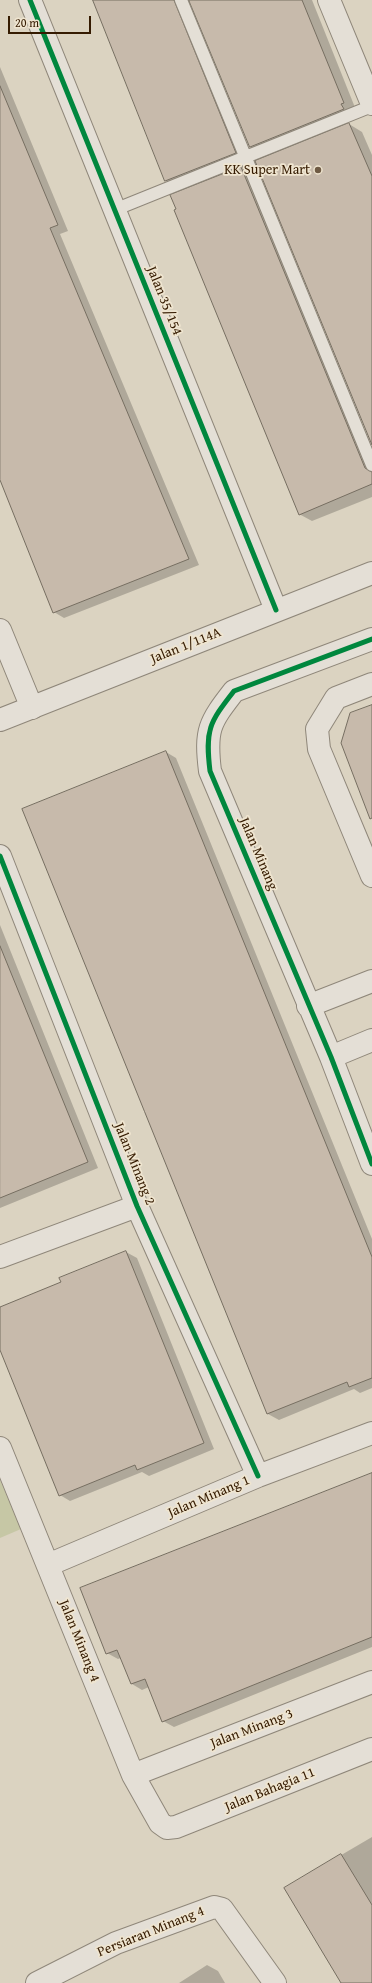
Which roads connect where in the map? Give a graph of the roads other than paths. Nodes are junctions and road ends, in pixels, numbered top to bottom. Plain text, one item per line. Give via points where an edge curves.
1 (30, 0) edge
2 (181, 0) edge
3 (329, 0) edge
4 (372, 105) edge
5 (246, 157) junction
6 (114, 210) junction
7 (372, 465) edge
8 (372, 573) edge
9 (276, 610) junction
10 (0, 630) edge
11 (372, 639) edge
12 (372, 684) edge
13 (32, 708) junction
14 (0, 720) edge
15 (0, 856) edge
16 (372, 876) edge
17 (372, 981) edge
18 (308, 1006) junction
19 (372, 1040) edge
20 (331, 1057) junction
21 (372, 1164) edge
22 (137, 1206) junction
23 (0, 1256) edge
24 (372, 1433) edge
25 (0, 1448) edge
26 (258, 1476) junction
27 (48, 1565) junction
28 (372, 1682) edge
29 (372, 1749) edge
30 (133, 1775) junction
31 (167, 1828) joint
32 (37, 1983) edge
33 (274, 1983) edge

1 - 6 street, Jalan 35/154
2 - 5 lane
3 - 4 street
4 - 5 lane
5 - 6 lane
5 - 7 lane
6 - 9 street, Jalan 35/154
8 - 9 street, Jalan 1/114A
9 - 13 street, Jalan 1/114A
10 - 13 street
11 - 18 street, Jalan Minang via 234,691 219,710 209,729 210,771
12 - 16 street via 336,698 317,729 319,749
13 - 14 street, Jalan 1/114A
15 - 22 street, Jalan Minang 2
17 - 18 street
18 - 20 street, Jalan Minang
19 - 20 street
20 - 21 street, Jalan Minang
22 - 23 street
22 - 26 street, Jalan Minang 2
24 - 26 street, Jalan Minang 1
25 - 27 street, Jalan Minang 4
26 - 27 street, Jalan Minang 1
27 - 30 street, Jalan Minang 4
28 - 30 street, Jalan Minang 3
29 - 31 street, Jalan Bahagia 11 via 176,1827
30 - 31 street, Jalan Minang 4 via 160,1823
32 - 33 street, Persiaran Minang 4 via 116,1943 214,1907 222,1909

